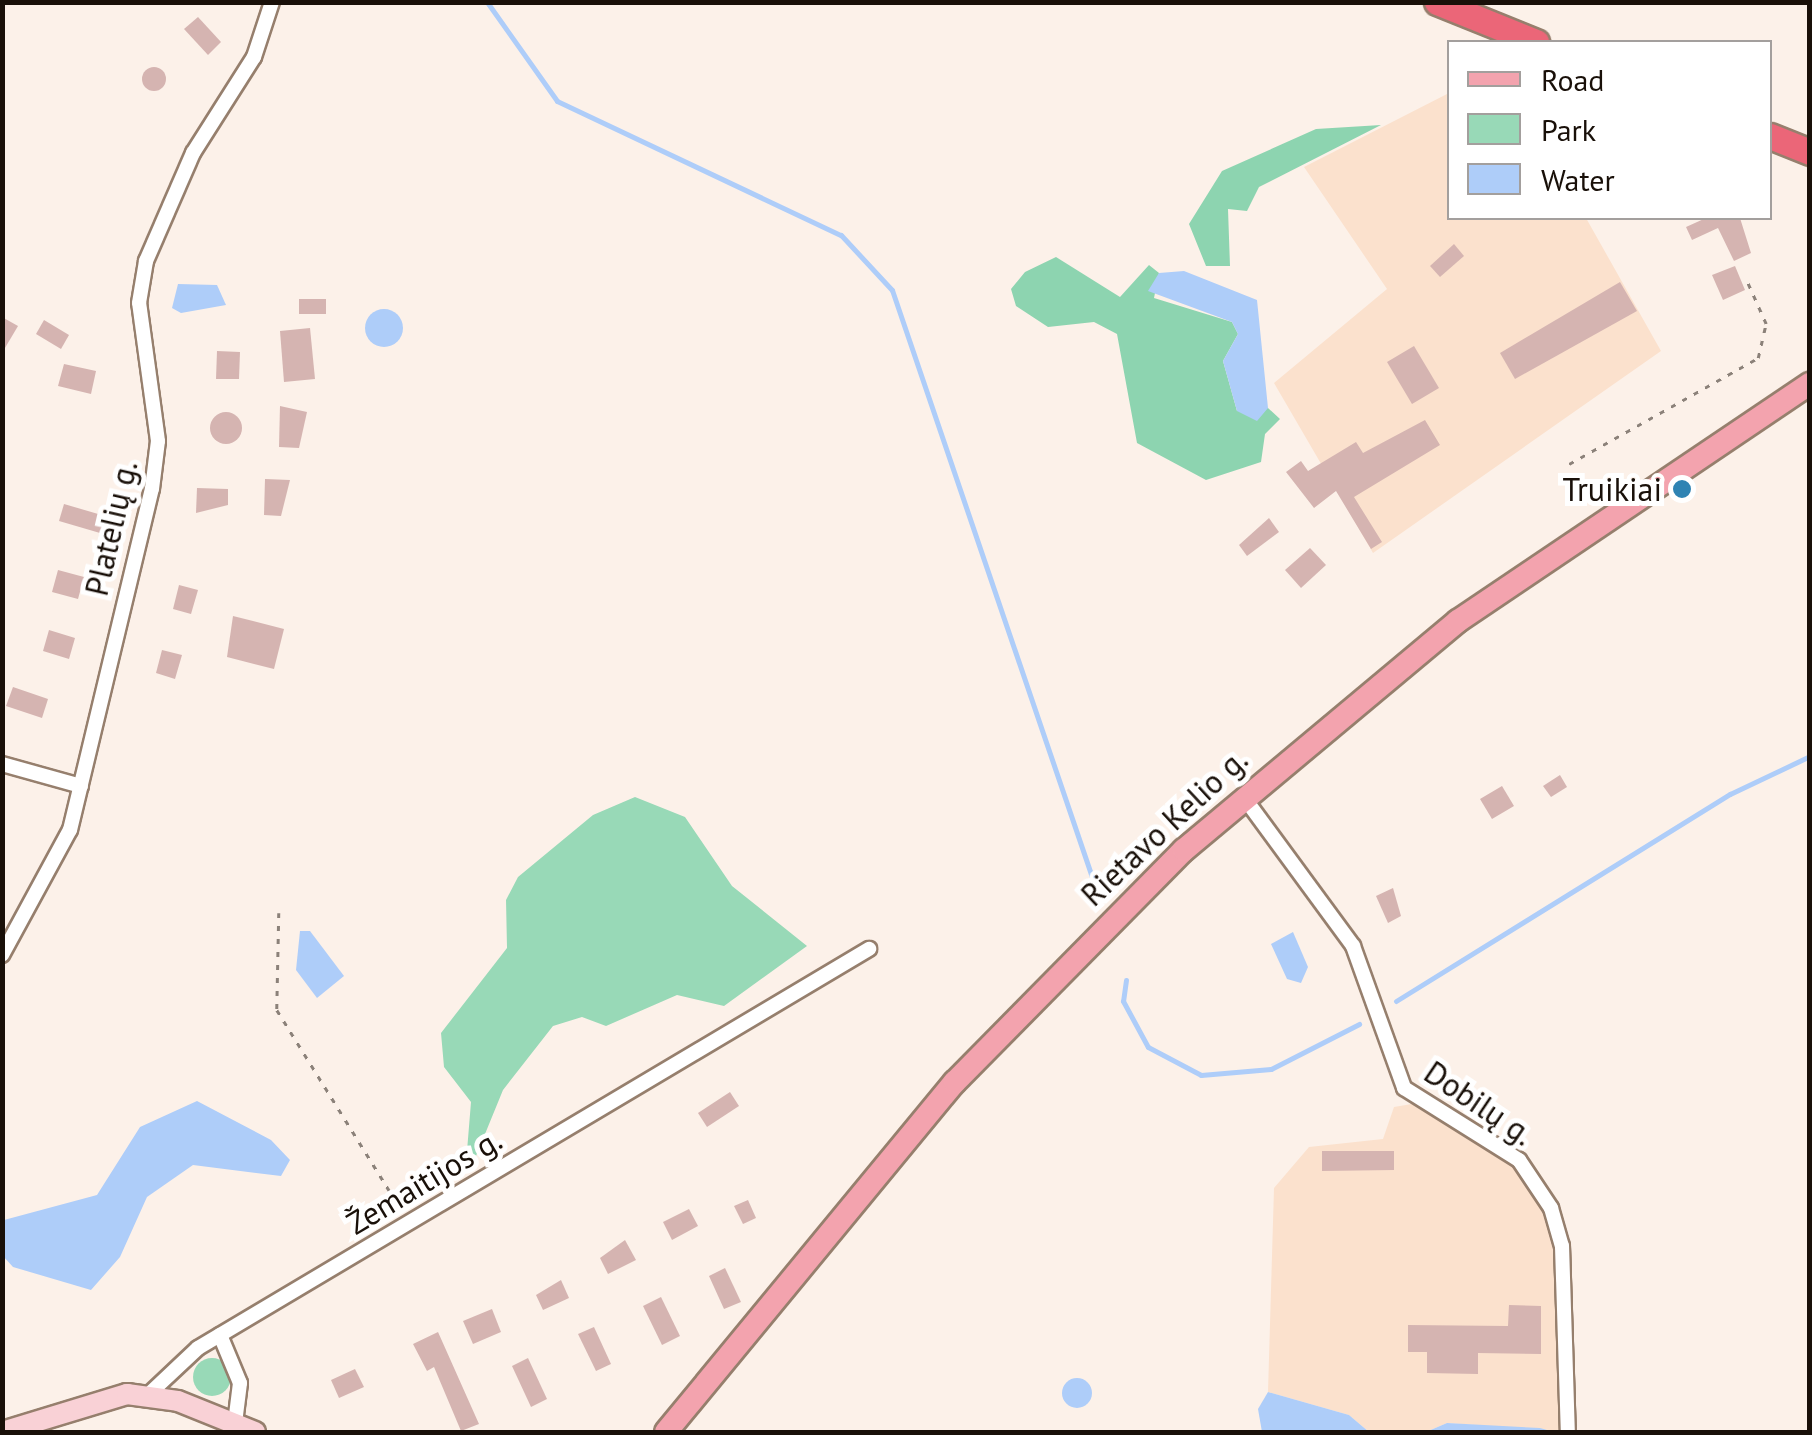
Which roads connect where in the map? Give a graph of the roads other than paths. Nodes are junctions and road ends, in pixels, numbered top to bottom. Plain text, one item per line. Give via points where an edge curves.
1 (272, 2) edge
2 (1437, 2) edge
3 (1531, 40) edge
4 (1772, 137) edge
5 (1810, 152) edge
6 (1810, 384) edge
7 (2, 764) edge
8 (81, 786) junction
9 (1243, 796) junction
10 (868, 950) dead end
11 (2, 955) edge
12 (220, 1334) junction
13 (150, 1394) junction
14 (235, 1423) junction
15 (2, 1432) edge
16 (255, 1432) edge
17 (666, 1432) edge
18 (1568, 1432) edge

1 - 8 street, Platelių g. via 254,57 193,152 146,261 140,325 156,463
2 - 3 highway
4 - 5 highway
6 - 9 main road, Rietavo Kelio g. via 1517,577
7 - 8 street
8 - 11 street, Platelių g. via 54,869
9 - 17 main road, Rietavo Kelio g. via 955,1082
9 - 18 street, Dobilų g. via 1353,946 1404,1088 1518,1160 1551,1208 1562,1246
10 - 12 street, Žemaitijos g.
12 - 13 street, Žemaitijos g.
12 - 14 street via 240,1383
13 - 14 main road
13 - 15 main road via 102,1396
14 - 16 main road

